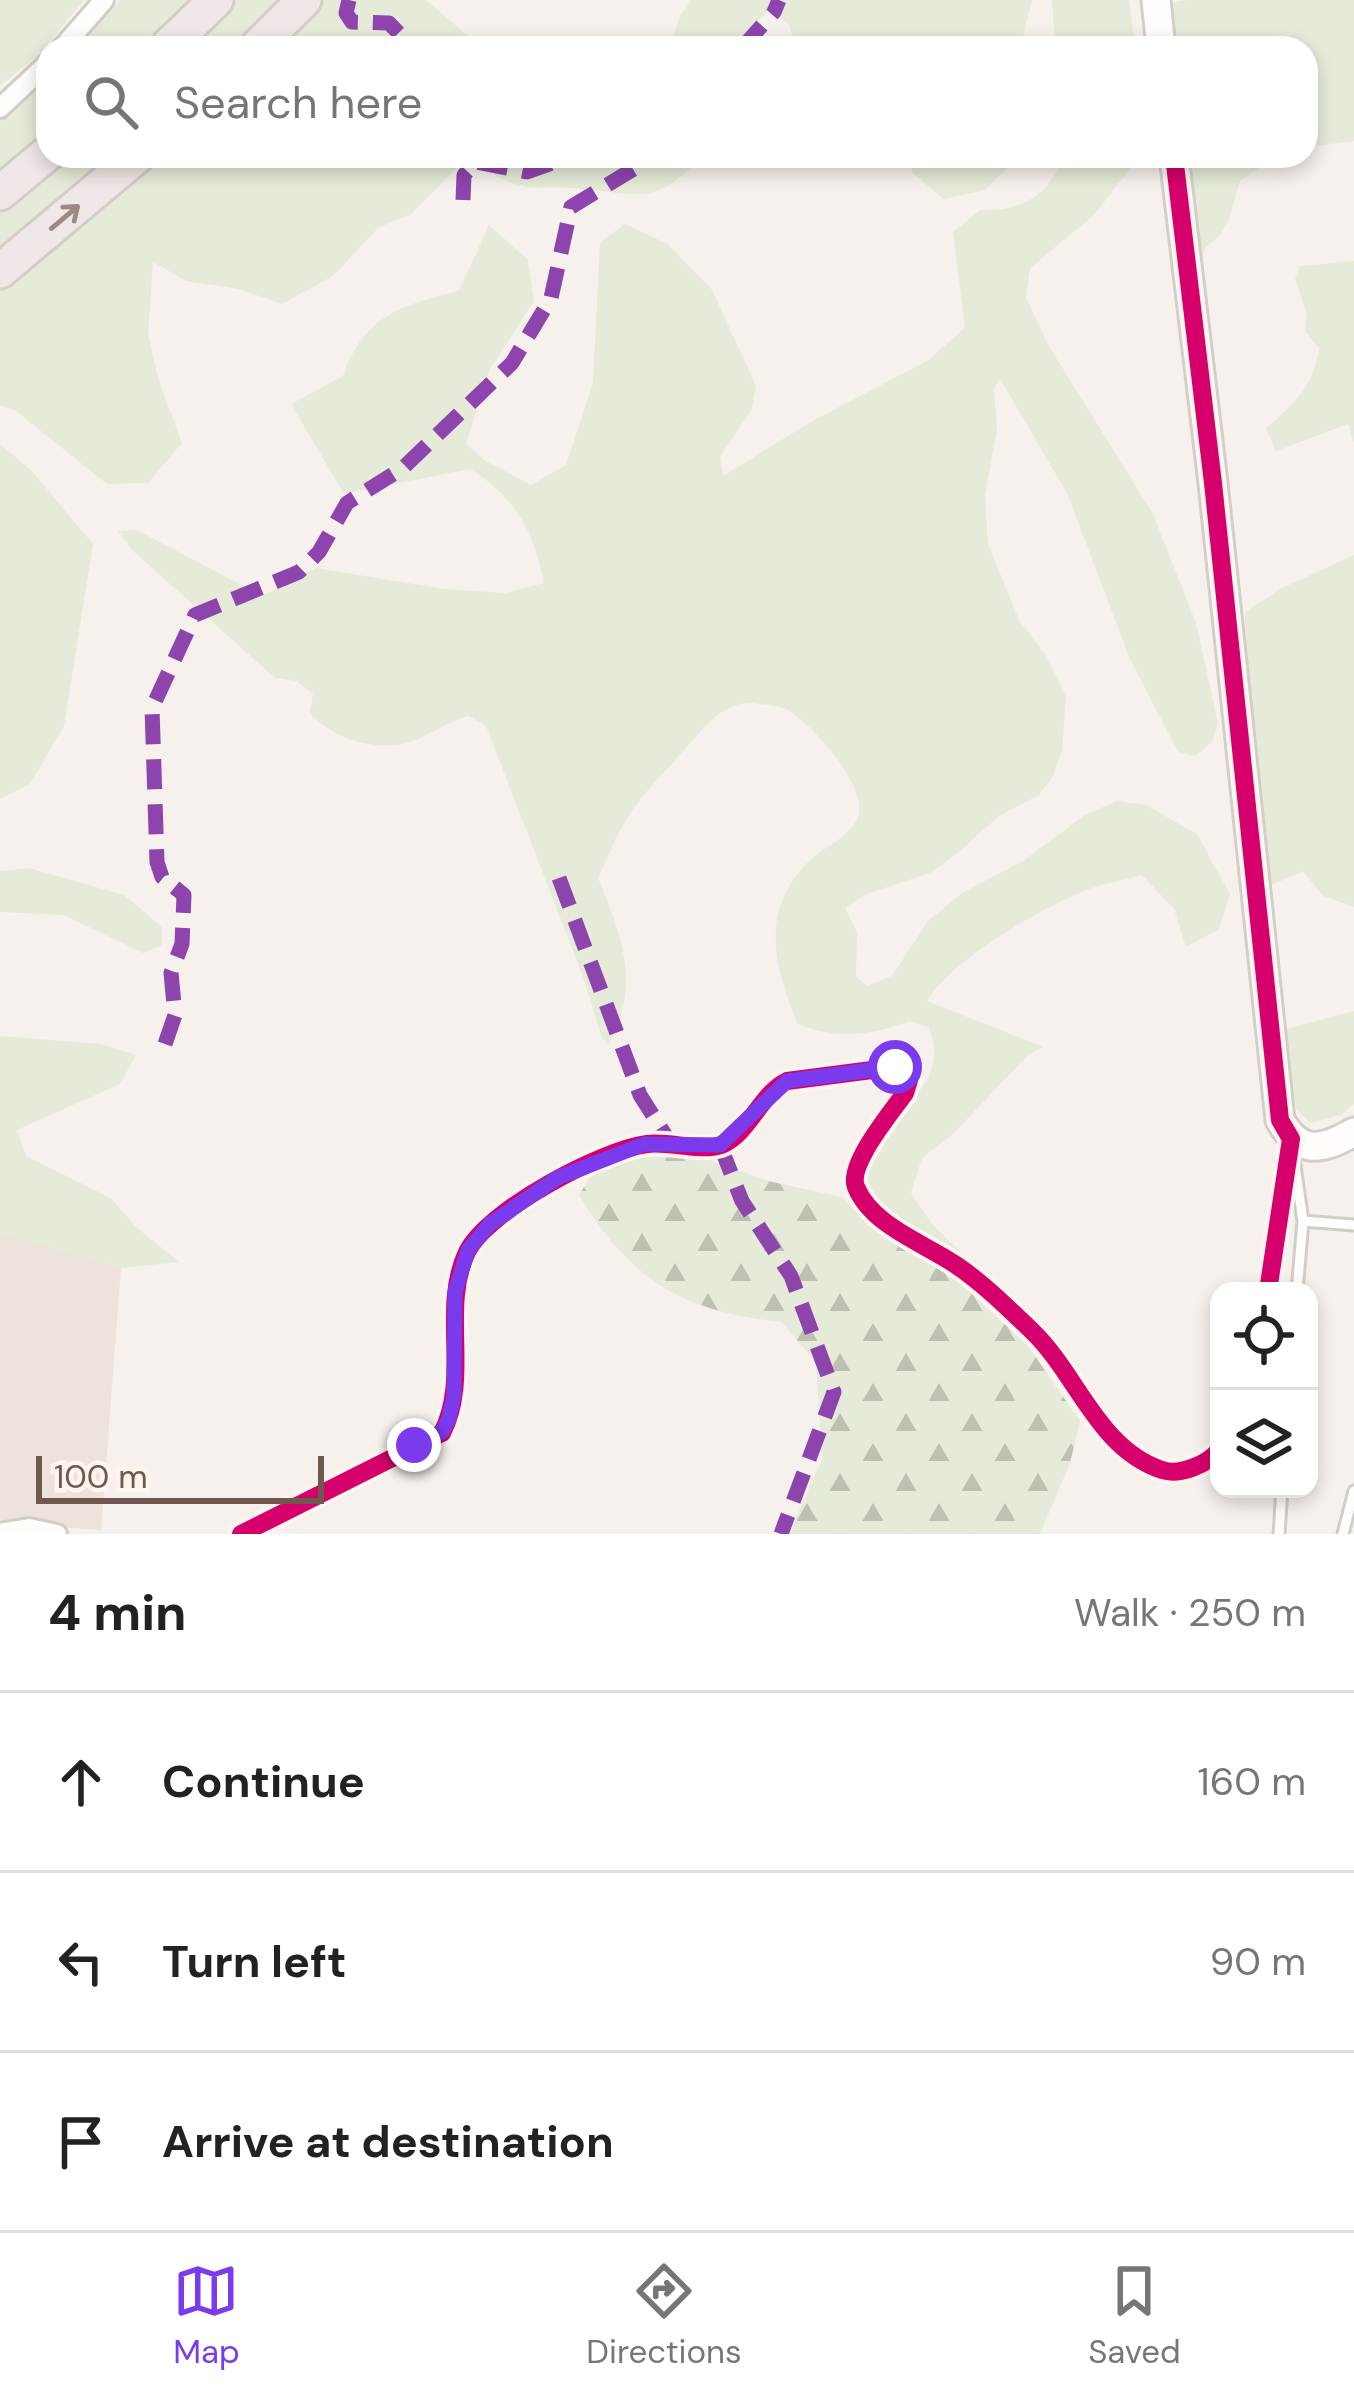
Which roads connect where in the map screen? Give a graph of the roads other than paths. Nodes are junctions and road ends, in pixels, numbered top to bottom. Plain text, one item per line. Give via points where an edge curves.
1 (104, 0) edge
2 (216, 0) edge
3 (304, 0) edge
4 (1156, 0) edge
5 (72, 36) edge
6 (178, 36) edge
7 (268, 36) edge
8 (1160, 36) edge
9 (36, 74) edge
10 (0, 108) edge
11 (36, 163) edge
12 (123, 168) edge
13 (1175, 168) edge
14 (0, 193) edge
15 (0, 271) edge
16 (1354, 1132) edge
17 (1291, 1139) junction
18 (1303, 1221) junction
19 (1354, 1226) edge
20 (1269, 1282) edge
21 (1298, 1282) edge
22 (1210, 1459) edge
23 (1354, 1491) edge
24 (1281, 1498) edge
25 (270, 1529) edge
26 (0, 1534) edge
27 (57, 1534) edge
28 (242, 1534) edge
29 (1279, 1534) edge
30 (1343, 1534) edge

1 - 5 street
2 - 6 highway
3 - 7 highway
4 - 8 street
9 - 10 street
11 - 14 highway
15 -> 12 highway
13 - 17 street via 1280,1120
16 - 17 street via 1320,1147
17 - 18 lane
17 - 20 street
18 - 19 lane
18 - 21 lane
22 - 25 street via 1166,1472 1139,1459 1109,1434 1036,1335 959,1267 879,1217 855,1186 855,1167 905,1093 909,1081 895,1067 787,1081 720,1145 644,1144 557,1178 490,1224 468,1250 455,1292 454,1395 442,1432
23 - 30 lane
24 - 29 lane
25 - 28 street
26 - 27 street

